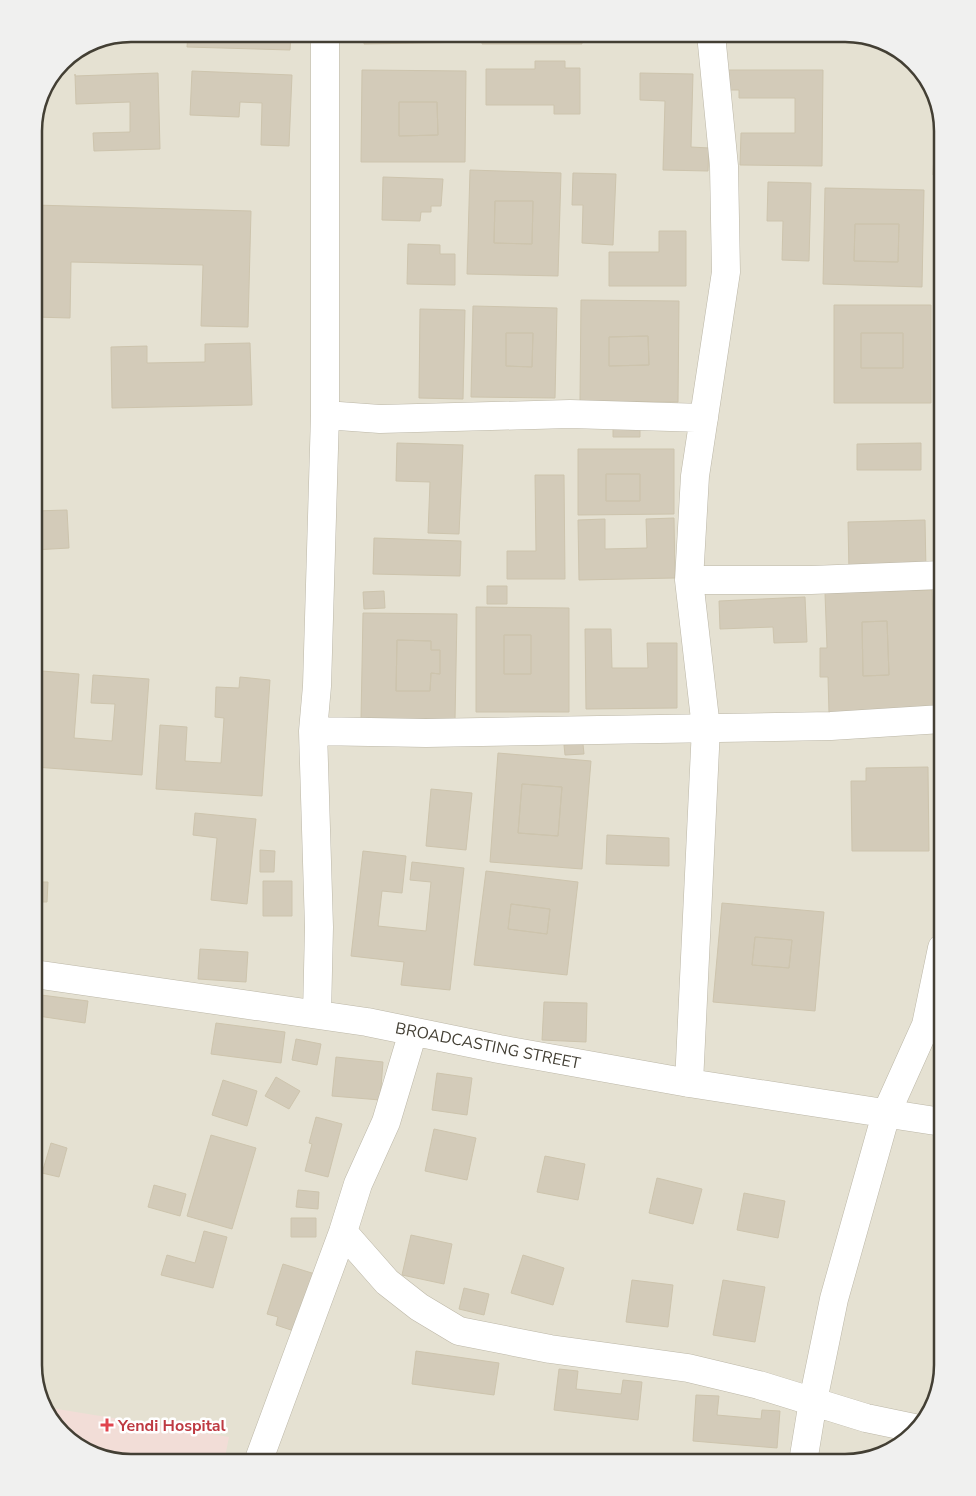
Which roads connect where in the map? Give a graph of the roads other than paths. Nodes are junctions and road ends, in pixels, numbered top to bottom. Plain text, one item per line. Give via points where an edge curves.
1 (325, 42) edge
2 (712, 43) edge
3 (325, 415) junction
4 (704, 418) junction
5 (934, 575) edge
6 (689, 580) junction
7 (934, 720) edge
8 (706, 728) junction
9 (313, 731) junction
10 (42, 975) edge
11 (934, 986) edge
12 (317, 1014) junction
13 (413, 1032) junction
14 (689, 1083) junction
15 (886, 1114) junction
16 (934, 1121) edge
17 (344, 1232) junction
18 (813, 1401) junction
19 (907, 1427) edge
20 (261, 1453) edge
21 (804, 1454) edge

1 - 3 street
2 - 4 street via 724,166 726,272
3 - 4 street via 380,419 570,414
3 - 9 street
4 - 6 street via 695,476
5 - 6 street
6 - 8 street
7 - 8 street via 831,726
8 - 9 street via 426,733
8 - 14 street
9 - 12 street via 319,927
10 - 12 street, BROADCASTING STREET
11 - 15 street via 926,1025
12 - 13 street, BROADCASTING STREET
13 - 14 street, BROADCASTING STREET
13 - 17 street via 386,1122 358,1184
14 - 15 street, BROADCASTING STREET
15 - 16 street, BROADCASTING STREET
15 - 18 street via 834,1299
17 - 18 street via 387,1282 458,1331 550,1349 688,1368
17 - 20 street
18 - 19 street via 866,1418
18 - 21 street

